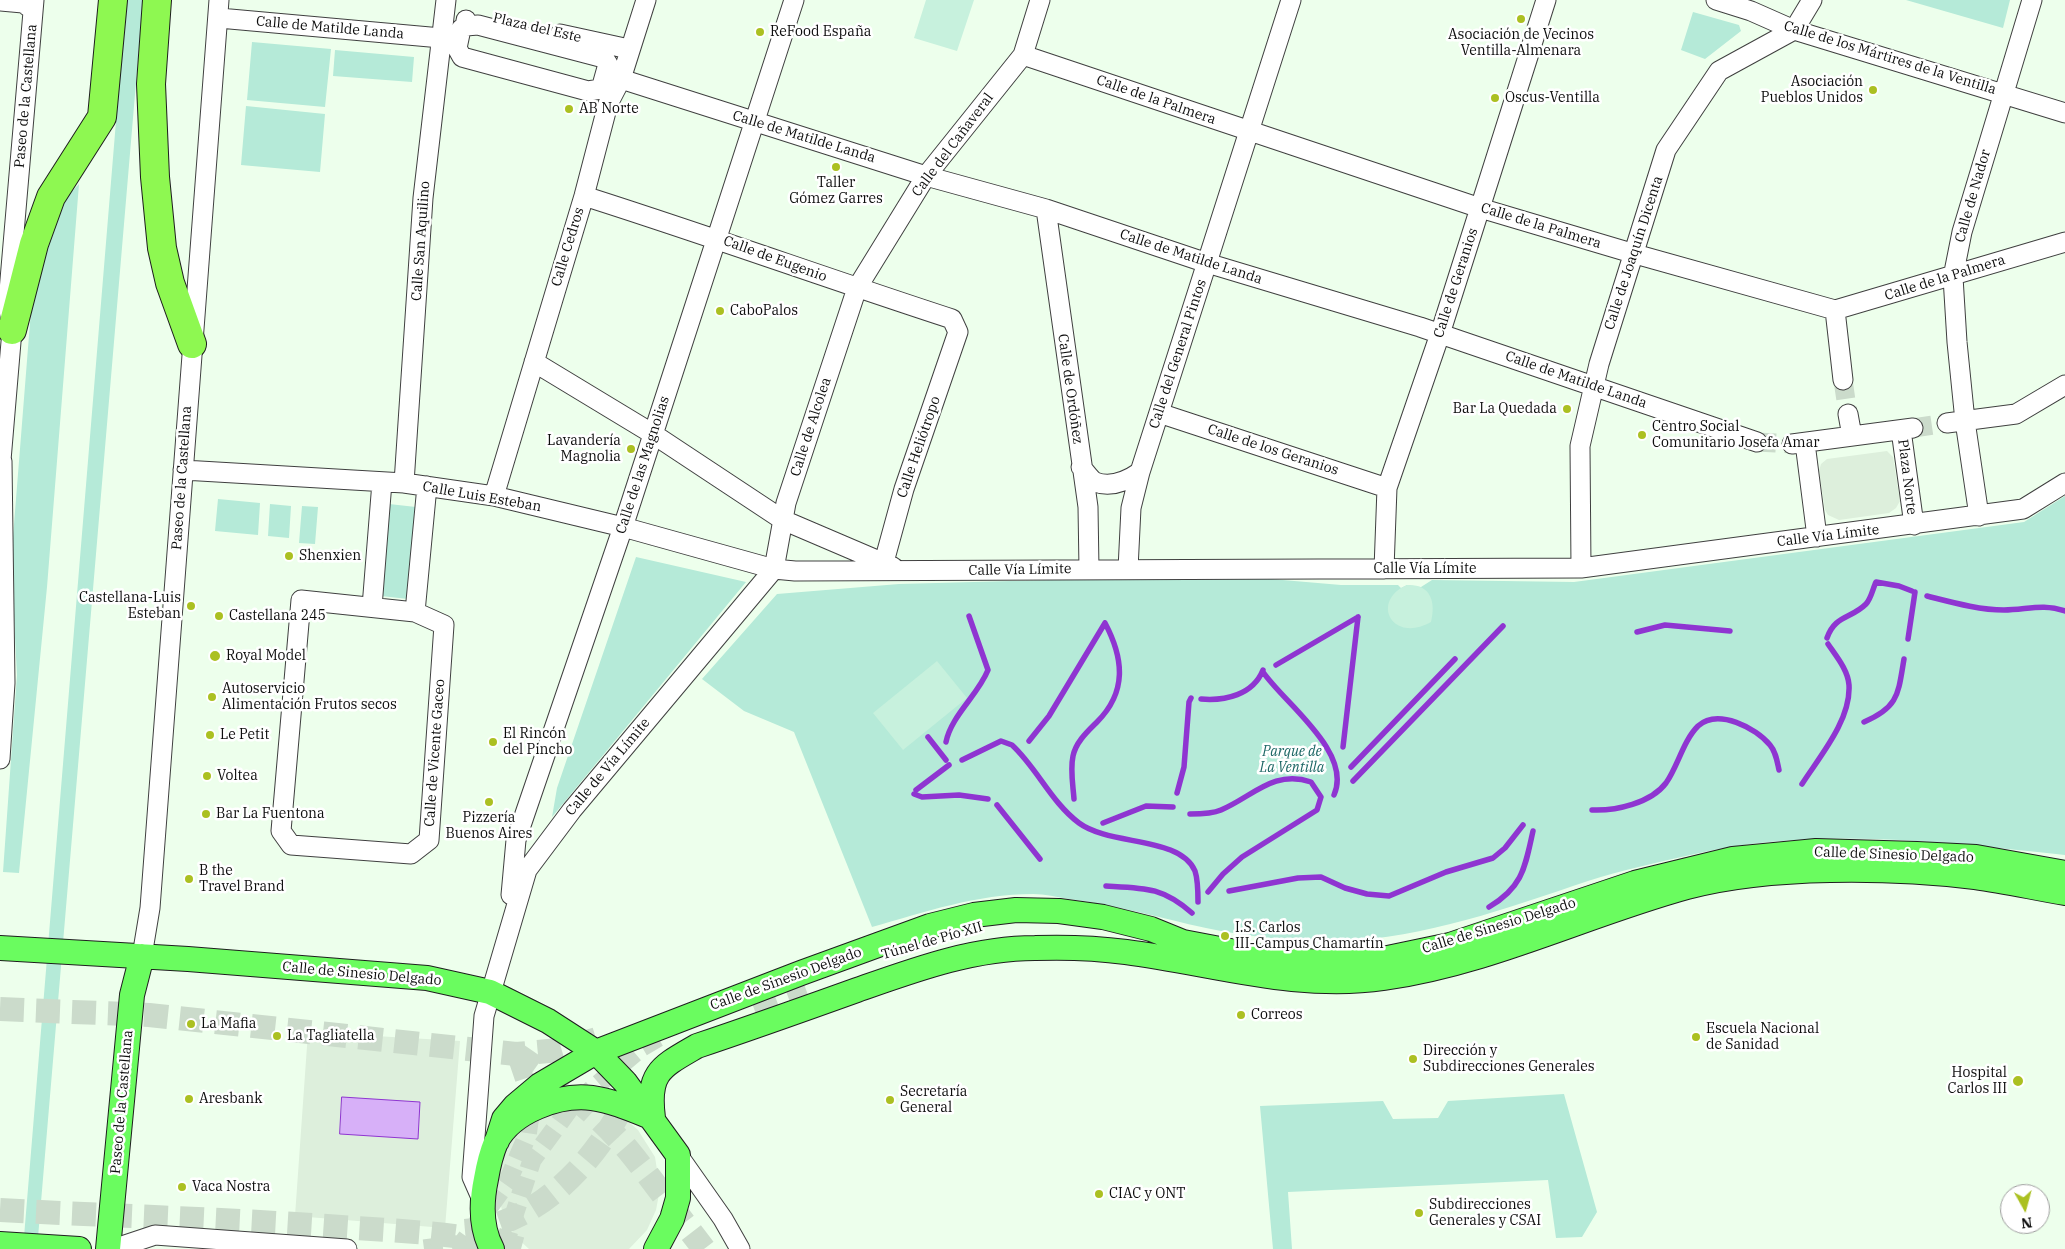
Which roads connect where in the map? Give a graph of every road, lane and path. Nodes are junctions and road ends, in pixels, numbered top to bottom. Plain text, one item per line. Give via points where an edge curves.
1 (113, 0) edge
2 (157, 0) edge
3 (646, 0) edge
4 (794, 0) edge
5 (1040, 0) edge
6 (1291, 0) edge
7 (1546, 0) edge
8 (1716, 0) edge
9 (1812, 0) edge
10 (2032, 0) edge
11 (0, 1) edge
12 (445, 4) edge
13 (33, 5) edge
14 (219, 9) edge
15 (1794, 30) junction
16 (441, 38) junction
17 (629, 49) junction
18 (1023, 55) junction
19 (438, 60) junction
20 (621, 79) junction
21 (2004, 93) junction
22 (599, 97) junction
23 (2065, 113) edge
24 (754, 122) junction
25 (1249, 131) junction
26 (926, 176) junction
27 (584, 196) junction
28 (1480, 208) junction
29 (1046, 209) junction
30 (717, 238) junction
31 (2065, 242) edge
32 (1635, 254) junction
33 (1207, 263) junction
34 (1953, 277) junction
35 (857, 288) junction
36 (1835, 310) junction
37 (12, 330) junction
38 (958, 332) joint
39 (1440, 334) junction
40 (192, 344) junction
41 (534, 362) junction
42 (1843, 380) tunnel mouth
43 (1594, 385) junction
44 (2065, 385) edge
45 (1159, 412) junction
46 (1848, 414) tunnel mouth
47 (1956, 422) junction
48 (654, 434) junction
49 (1852, 436) junction
50 (1758, 442) tunnel mouth
51 (1, 464) edge
52 (1081, 467) junction
53 (183, 470) junction
54 (1140, 472) junction
55 (382, 482) junction
56 (404, 483) junction
57 (2065, 484) edge
58 (427, 486) junction
59 (1386, 488) junction
60 (494, 496) junction
61 (1979, 516) junction
62 (783, 520) junction
63 (1914, 524) junction
64 (624, 527) junction
65 (1817, 537) junction
66 (884, 562) junction
67 (1581, 568) junction
68 (774, 569) junction
69 (1089, 569) junction
70 (1128, 569) junction
71 (1384, 569) junction
72 (901, 571) junction
73 (372, 607) junction
74 (414, 612) junction
75 (0, 759) edge
76 (2065, 873) edge
77 (2065, 893) edge
78 (507, 933) junction
79 (0, 948) edge
80 (1180, 952) junction
81 (142, 956) junction
82 (806, 989) tunnel mouth
83 (490, 992) junction
84 (596, 1052) junction
85 (653, 1118) junction
86 (497, 1141) junction
87 (678, 1155) junction
88 (482, 1212) junction
89 (0, 1244) edge
90 (79, 1249) edge
91 (108, 1249) edge
92 (113, 1249) edge
93 (133, 1249) edge
94 (155, 1249) edge
95 (347, 1249) edge
96 (478, 1249) tunnel mouth
97 (492, 1249) edge
98 (656, 1249) edge
99 (740, 1249) edge

1 - 37 highway via 102,117 51,197 34,244
2 - 40 highway via 151,84 154,177 162,248 170,284
3 - 17 street, Calle Cedros
4 - 24 street, Calle de las Magnolias
5 - 18 street, Calle del Cañaveral
6 - 25 street, Calle del General Pintos
7 - 28 street, Calle de Geranios
8 - 15 street, Calle de los Mártires de la Ventilla
9 - 15 street
10 - 21 street, Calle de Nador
11 - 13 street
12 - 16 street, Calle San Aquilino
12 - 17 street, Plaza del Este
13 - 37 street, Paseo de la Castellana via 8,303
14 - 16 street, Calle de Matilde Landa
14 - 40 street, Paseo de la Castellana
15 - 21 street, Calle de los Mártires de la Ventilla
15 - 32 street, Calle de Joaquín Dicenta via 1720,71 1666,150
16 - 19 street, Calle San Aquilino
17 - 20 street, Calle Cedros
18 - 25 street, Calle de la Palmera
18 - 26 street, Calle del Cañaveral
19 - 22 street
19 - 56 street, Calle San Aquilino via 423,198
20 - 22 street, Calle Cedros
20 - 24 street, Calle de Matilde Landa
21 - 23 street, Calle de los Mártires de la Ventilla
21 - 34 street, Calle de Nador via 1962,232
22 - 22 street via 608,64 604,54 478,25 466,23 461,29 457,48 462,57
22 - 27 street, Calle Cedros
24 - 26 street, Calle de Matilde Landa
24 - 30 street, Calle de las Magnolias
25 - 28 street, Calle de la Palmera
25 - 33 street, Calle del General Pintos
26 - 29 street, Calle de Matilde Landa
26 - 35 street, Calle del Cañaveral
27 - 30 street, Calle de Eugenio
27 - 41 street, Calle Cedros
28 - 32 street, Calle de la Palmera
28 - 39 street, Calle de Geranios
29 - 33 street, Calle de Matilde Landa
29 - 52 street, Calle de Ordóñez
30 - 35 street, Calle de Eugenio
30 - 48 street, Calle de las Magnolias
31 - 34 street, Calle de la Palmera
32 - 36 street, Calle de la Palmera
32 - 43 street, Calle de Joaquín Dicenta
33 - 39 street, Calle de Matilde Landa
33 - 45 street, Calle del General Pintos
34 - 36 street, Calle de la Palmera
34 - 47 street, Calle de Nador
35 - 38 street, Calle de Eugenio via 952,318
35 - 62 street, Calle de Alcolea
36 - 42 street
37 - 51 street, Paseo de la Castellana
38 - 66 street, Calle Heliótropo via 904,489
39 - 43 street, Calle de Matilde Landa
39 - 59 street, Calle de Geranios
40 - 53 street, Paseo de la Castellana
41 - 48 street
41 - 60 street, Calle Cedros
43 - 50 street, Calle de Matilde Landa
43 - 67 street, Calle de Joaquín Dicenta via 1580,446
44 - 47 street via 2016,414
45 - 54 street, Calle del General Pintos
45 - 59 street, Calle de los Geranios
46 - 49 street
47 - 61 street, Calle de Nador
48 - 62 street
48 - 64 street, Calle de las Magnolias
49 - 63 street, Plaza Norte via 1907,429
49 - 65 street via 1799,443
51 - 75 street, Paseo de la Castellana via 5,683
52 - 54 street via 1094,481 1110,484 1126,482
52 - 69 street, Calle de Ordóñez via 1088,507
53 - 55 street, Calle Luis Esteban
53 - 81 street, Paseo de la Castellana via 149,917
54 - 70 street, Calle del General Pintos via 1131,508
55 - 56 street, Calle Luis Esteban
55 - 73 street
56 - 58 street, Calle Luis Esteban
57 - 61 street, Calle Vía Límite via 2023,509
58 - 60 street, Calle Luis Esteban
58 - 74 street
59 - 71 street, Calle de Geranios
60 - 64 street, Calle Luis Esteban
61 - 63 street, Calle Vía Límite
62 - 66 street
62 - 68 street, Calle de Alcolea
63 - 65 street, Calle Vía Límite
64 - 68 street, Calle Luis Esteban
64 - 78 street, Calle de las Magnolias via 516,840
65 - 67 street, Calle Vía Límite
66 - 72 street
67 - 71 street, Calle Vía Límite
68 - 72 street, Calle Vía Límite
68 - 78 street, Calle de Vía Límite via 572,810 527,870
69 - 70 street, Calle Vía Límite
69 - 72 street, Calle Vía Límite
70 - 71 street, Calle Vía Límite
73 - 74 street, Calle de Vicente Gaceo
73 - 74 street, Calle de Vicente Gaceo via 301,600 280,831 291,845 410,854 429,840 444,624
76 - 80 main road, Calle de Sinesio Delgado via 1976,857 1816,851 1733,859 1635,883 1450,945 1383,959 1319,962
77 - 80 main road, Calle de Sinesio Delgado via 1976,877 1911,872 1816,870 1736,878 1690,886 1450,967 1381,979 1307,980 1255,976
78 - 83 street, Calle de Vía Límite
79 - 81 main road
80 - 82 main road, Túnel de Pío XII via 1090,938 1008,934 942,948
80 - 84 main road, Calle de Sinesio Delgado via 1151,928 1103,917 1016,910 974,915 930,926
80 - 85 main road, Calle de Sinesio Delgado via 1032,948 981,953 915,970 698,1046 667,1064 653,1080 650,1098
81 - 83 main road, Calle de Sinesio Delgado via 427,978
81 - 91 main road, Paseo de la Castellana via 132,995
83 - 84 main road, Calle de Sinesio Delgado via 548,1021
83 - 88 street, Calle de Vía Límite via 484,1016 472,1177
84 - 85 main road
84 - 86 main road, Calle de Sinesio Delgado via 540,1086 515,1106 504,1119
85 - 86 main road via 611,1102 568,1098 528,1112
85 - 87 main road
86 - 88 main road, Calle de Sinesio Delgado via 490,1160
87 - 98 main road via 678,1198 672,1220
87 - 99 street
88 - 96 street
88 - 97 main road
89 - 90 main road
92 - 95 street via 155,1235
93 - 94 street

